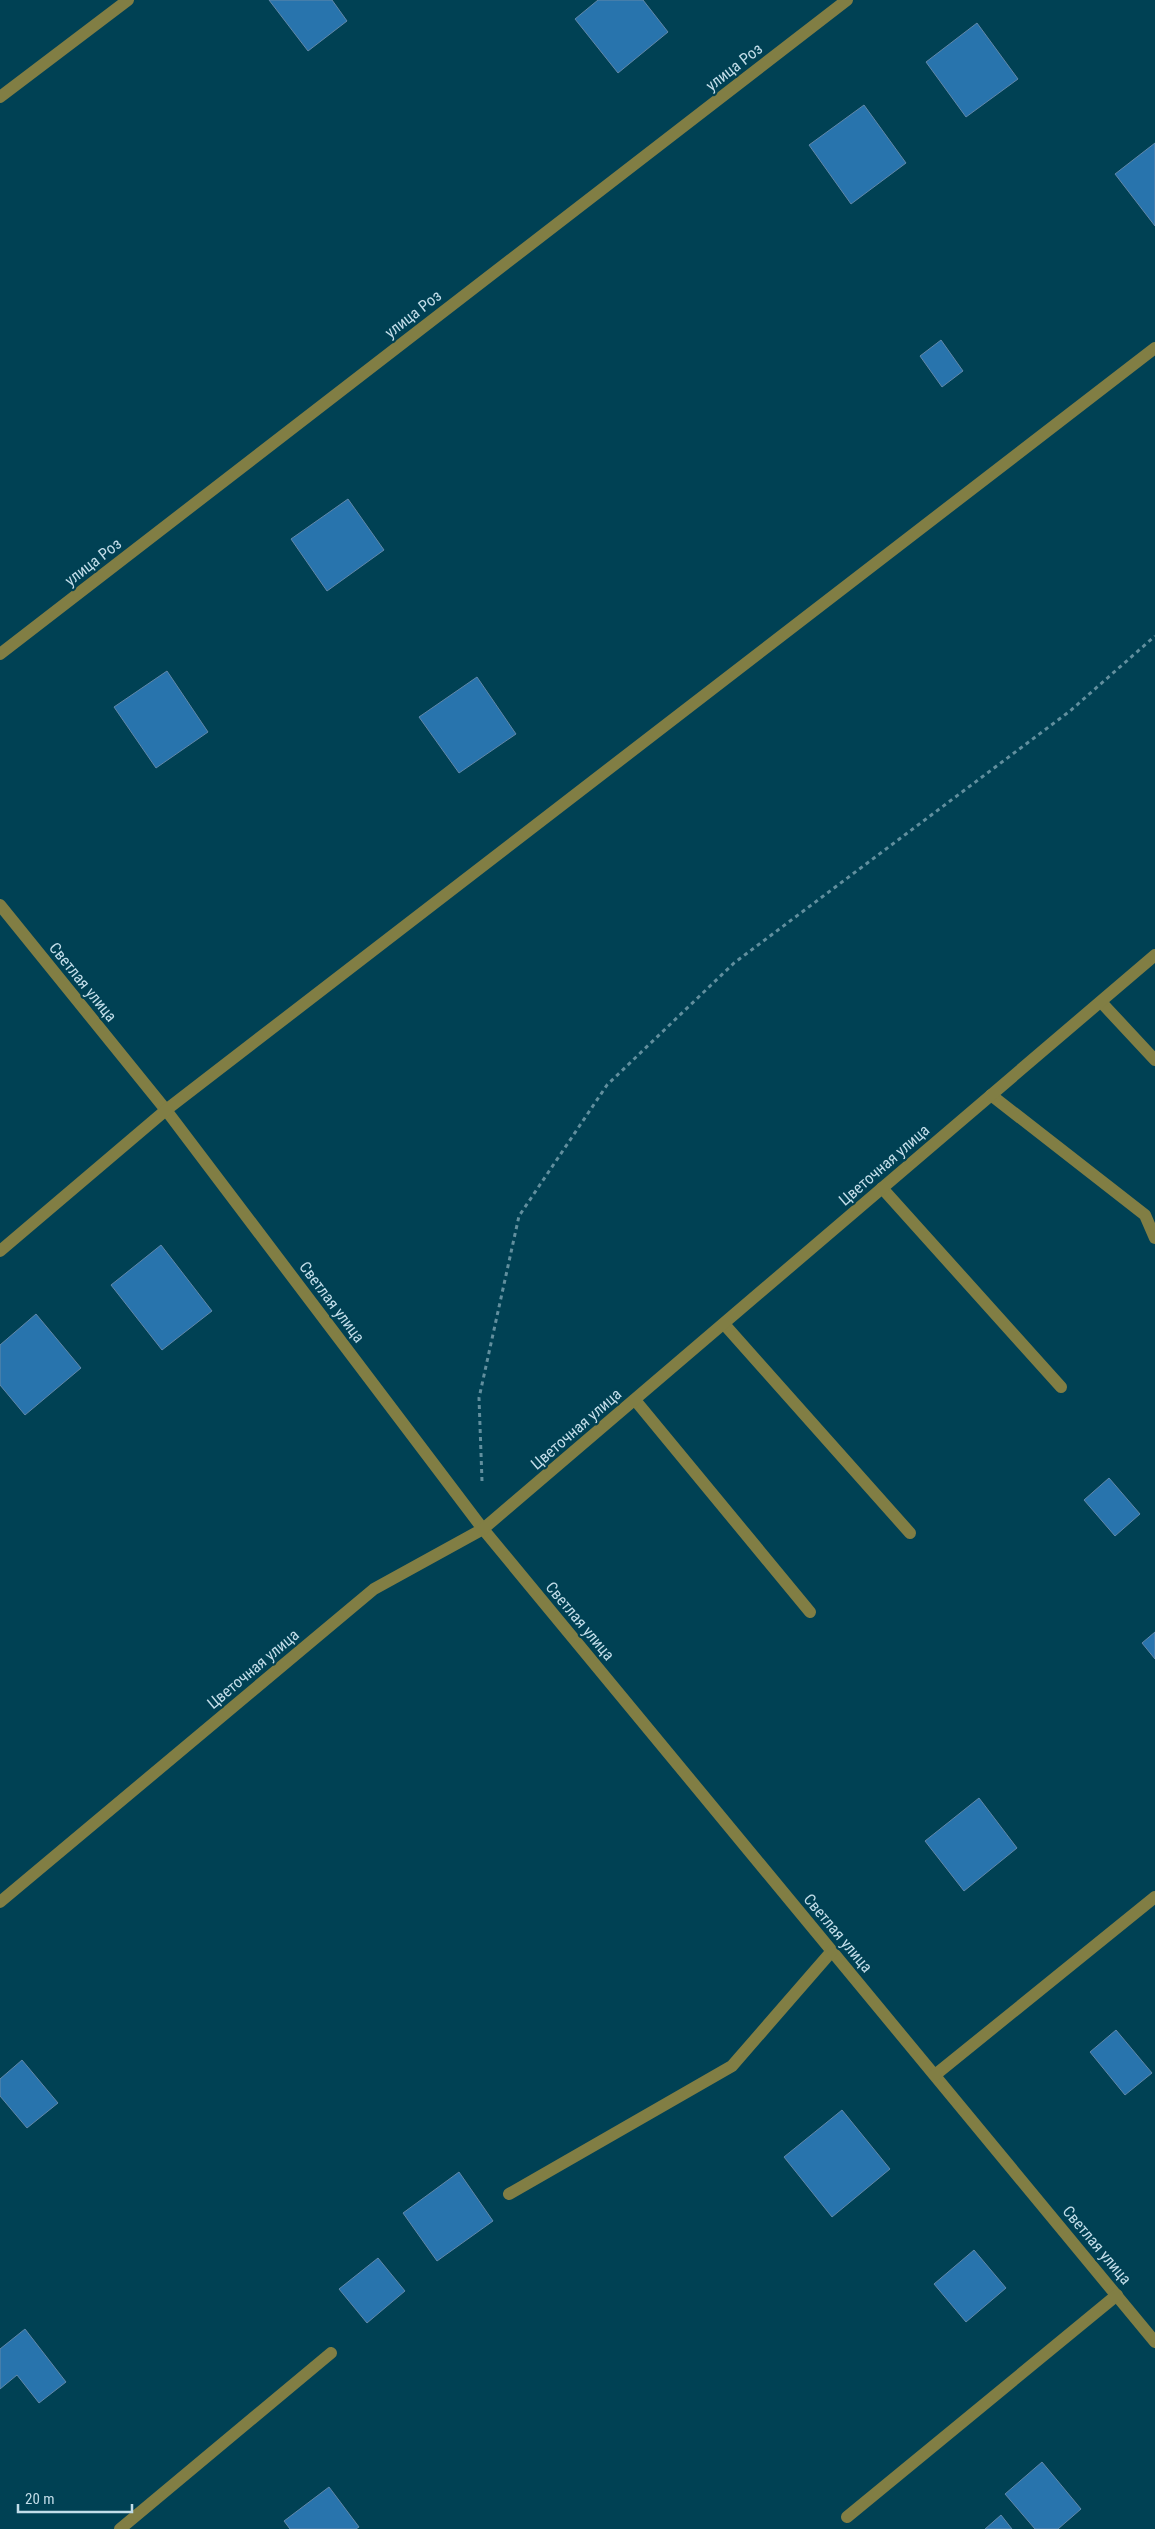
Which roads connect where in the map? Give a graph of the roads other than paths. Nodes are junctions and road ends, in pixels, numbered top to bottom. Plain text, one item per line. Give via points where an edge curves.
1 (128, 0) edge
2 (847, 0) edge
3 (0, 97) edge
4 (1155, 348) edge
5 (0, 654) edge
6 (0, 906) edge
7 (1155, 955) edge
8 (1101, 1002) junction
9 (1155, 1060) edge
10 (991, 1094) junction
11 (166, 1110) junction
12 (882, 1188) junction
13 (1155, 1238) edge
14 (0, 1251) edge
15 (724, 1324) junction
16 (1061, 1387) dead end
17 (635, 1400) junction
18 (484, 1529) junction
19 (910, 1533) dead end
20 (810, 1612) dead end
21 (1155, 1897) edge
22 (0, 1902) edge
23 (832, 1951) junction
24 (935, 2075) junction
25 (509, 2194) dead end
26 (1117, 2296) junction
27 (1155, 2342) edge
28 (331, 2353) dead end
29 (847, 2517) dead end
30 (120, 2529) edge

1 - 3 street
2 - 5 street, улица Роз
4 - 11 street
6 - 11 street, Светлая улица
7 - 8 street, Цветочная улица
8 - 9 street
8 - 10 street, Цветочная улица
10 - 12 street, Цветочная улица
10 - 13 street via 1145,1215
11 - 14 street
11 - 18 street, Светлая улица
12 - 15 street, Цветочная улица
12 - 16 street
15 - 17 street, Цветочная улица
15 - 19 street
17 - 18 street, Цветочная улица
17 - 20 street
18 - 22 street, Цветочная улица via 374,1589
18 - 23 street, Светлая улица
21 - 24 street
23 - 24 street, Светлая улица
23 - 25 street via 732,2066
24 - 26 street, Светлая улица
26 - 27 street, Светлая улица
26 - 29 street
28 - 30 street

